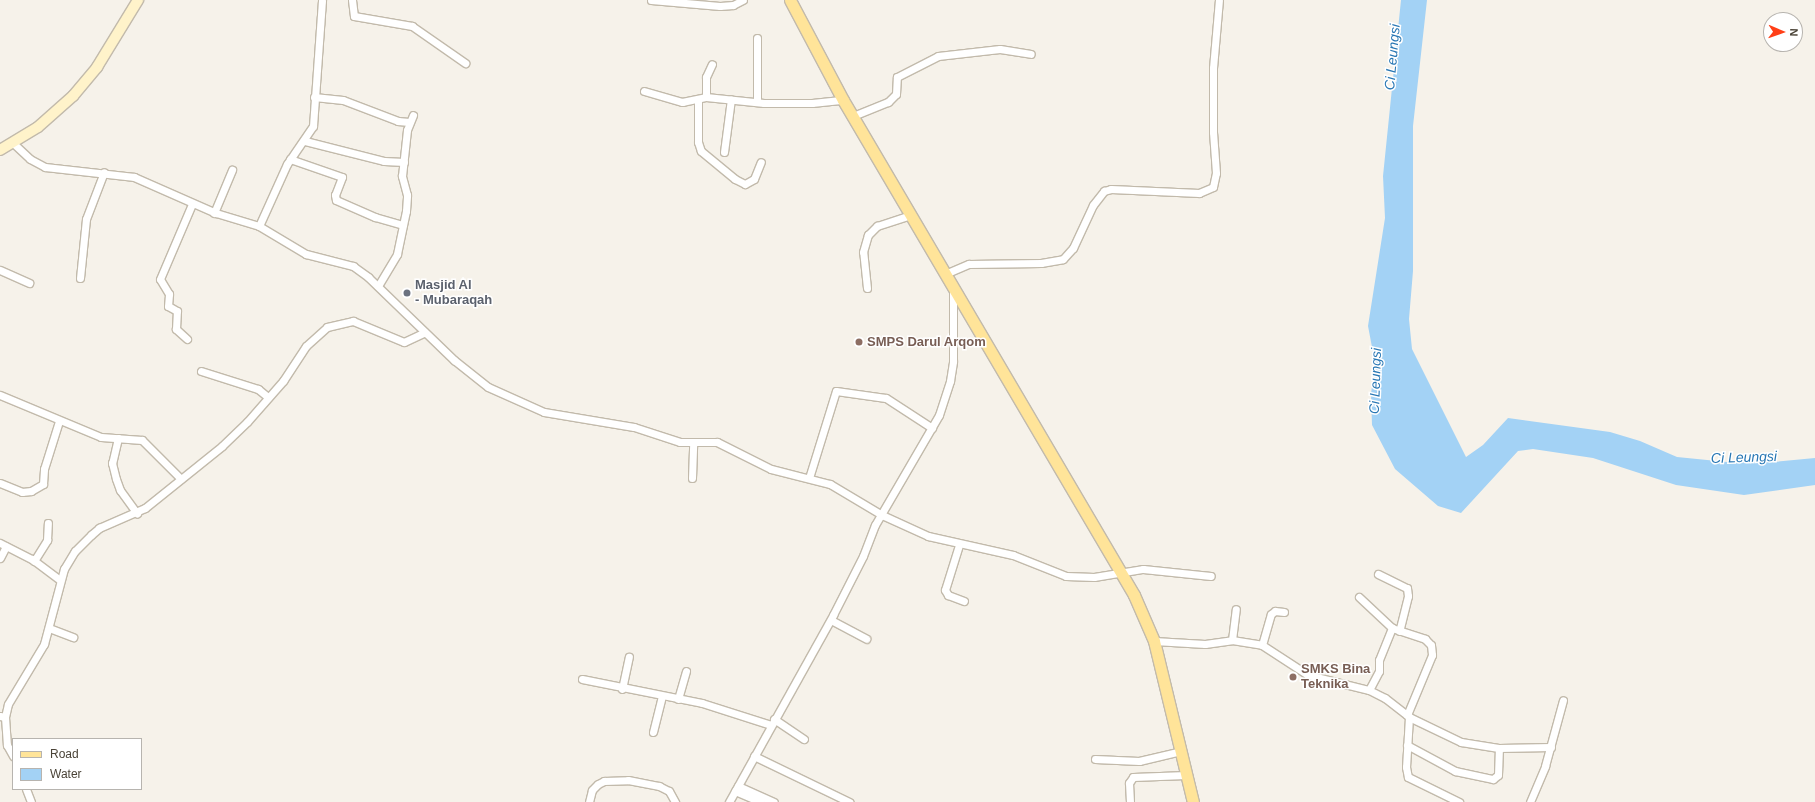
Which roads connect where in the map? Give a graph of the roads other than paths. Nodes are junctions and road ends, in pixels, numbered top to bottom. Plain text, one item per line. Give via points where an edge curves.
1 (138, 0) edge
2 (322, 0) edge
3 (352, 0) edge
4 (651, 0) edge
5 (743, 0) edge
6 (790, 0) edge
7 (1219, 0) edge
8 (757, 38) dead end
9 (1031, 54) dead end
10 (465, 63) dead end
11 (712, 64) dead end
12 (644, 91) dead end
13 (314, 97) junction
14 (702, 98) junction
15 (732, 99) junction
16 (843, 100) junction
17 (757, 102) junction
18 (413, 115) dead end
19 (853, 116) junction
20 (409, 122) junction
21 (305, 141) junction
22 (13, 143) junction
23 (0, 150) edge
24 (724, 152) dead end
25 (290, 159) junction
26 (404, 162) junction
27 (761, 162) dead end
28 (232, 170) dead end
29 (104, 172) junction
30 (192, 204) junction
31 (214, 213) junction
32 (910, 214) junction
33 (403, 225) junction
34 (259, 226) junction
35 (0, 270) edge
36 (945, 274) junction
37 (80, 278) dead end
38 (29, 283) dead end
39 (378, 286) junction
40 (867, 288) dead end
41 (952, 288) junction
42 (425, 332) junction
43 (187, 339) dead end
44 (201, 370) dead end
45 (0, 395) edge
46 (268, 396) junction
47 (59, 421) junction
48 (932, 428) junction
49 (118, 438) junction
50 (694, 443) junction
51 (692, 478) dead end
52 (809, 478) junction
53 (181, 479) junction
54 (0, 483) edge
55 (137, 513) junction
56 (882, 515) junction
57 (48, 523) dead end
58 (3, 545) edge
59 (959, 545) junction
60 (0, 558) edge
61 (34, 561) junction
62 (1122, 573) junction
63 (1378, 574) dead end
64 (1211, 576) dead end
65 (60, 580) junction
66 (1359, 597) dead end
67 (964, 601) dead end
68 (1236, 609) dead end
69 (1284, 612) dead end
70 (831, 620) junction
71 (49, 628) junction
72 (1392, 628) junction
73 (1400, 631) junction
74 (73, 637) dead end
75 (866, 639) dead end
76 (1232, 640) junction
77 (1154, 641) junction
78 (1262, 645) junction
79 (629, 657) dead end
80 (686, 671) dead end
81 (582, 679) dead end
82 (622, 689) junction
83 (1369, 690) junction
84 (662, 696) junction
85 (678, 698) junction
86 (1563, 700) dead end
87 (2, 716) edge
88 (1408, 716) junction
89 (773, 722) junction
90 (653, 732) dead end
91 (804, 739) dead end
92 (1407, 745) junction
93 (1551, 747) junction
94 (1499, 748) junction
95 (1181, 751) junction
96 (12, 754) edge
97 (754, 756) junction
98 (1095, 758) dead end
99 (1186, 775) junction
100 (737, 788) junction
101 (26, 790) edge
102 (838, 800) edge
103 (30, 802) edge
104 (589, 802) edge
105 (675, 802) edge
106 (730, 802) edge
107 (761, 802) edge
108 (774, 802) edge
109 (849, 802) edge
110 (1130, 802) edge
111 (1192, 802) edge
112 (1459, 802) edge
113 (1530, 802) edge

1 - 22 street via 97,67 73,96 38,126
2 - 13 street via 319,67
3 - 10 street via 354,16 412,26
4 - 5 street via 720,6 733,5
6 - 16 main road
7 - 36 street via 1213,68 1216,173 1213,186 1199,193 1111,189 1104,191 1093,205 1073,248 1063,259 1041,263 978,263
8 - 17 street
9 - 19 street via 1000,49 938,56 897,77 896,94 888,102
11 - 14 street via 706,77
12 - 14 street via 682,102
13 - 20 street via 343,100 398,121
13 - 21 street via 313,126
14 - 15 street
14 - 27 street via 698,142 701,151 745,184 754,179
15 - 17 street
15 - 24 street
16 - 17 street via 812,103
16 - 19 main road
18 - 20 street
19 - 32 main road
20 - 26 street
21 - 25 street
21 - 26 street via 384,161
22 - 23 street
22 - 29 street via 30,159 45,167
25 - 33 street via 342,177 334,199 372,216
25 - 34 street
26 - 33 street via 402,176 407,199
28 - 31 street
29 - 30 street via 134,177
29 - 37 street via 86,219
30 - 31 street
30 - 43 street via 160,279 169,294 168,306 177,312 176,329
31 - 34 street
32 - 36 main road
32 - 40 street via 877,226 868,235 863,252
33 - 39 street via 393,262
34 - 39 street via 306,254 353,266
35 - 38 street
36 - 41 main road
39 - 42 street
41 - 48 street via 953,361 945,400
41 - 62 main road
42 - 46 street via 404,342 353,321 327,326 306,346 283,381
42 - 50 street via 469,372 507,397 544,412 619,424 674,441
44 - 46 street via 258,389
45 - 47 street
46 - 53 street via 248,422
47 - 49 street via 101,437
47 - 54 street via 44,468 43,484 31,491 22,492
48 - 52 street via 886,398 846,390 836,391
48 - 56 street
49 - 53 street via 145,442
49 - 55 street via 112,463 116,479 120,490
50 - 51 street
50 - 52 street via 717,442 771,469
52 - 56 street via 830,484
53 - 55 street
55 - 65 street via 99,528 75,551
56 - 59 street via 928,536
56 - 70 street
57 - 61 street via 47,540
58 - 60 street
58 - 61 street
59 - 62 street via 1013,555 1066,576 1094,577
59 - 67 street via 945,590 948,595
61 - 65 street
62 - 64 street via 1143,569
62 - 77 main road
63 - 73 street via 1408,588
65 - 71 street
66 - 72 street
68 - 76 street
69 - 78 street via 1275,611 1271,614
70 - 75 street
70 - 89 street
71 - 74 street
71 - 87 street via 44,644
72 - 73 street
72 - 83 street via 1379,660 1379,671
73 - 88 street via 1428,640 1433,649
76 - 77 street via 1205,644
76 - 78 street
77 - 95 main road
78 - 83 street via 1308,675
79 - 82 street
80 - 85 street
81 - 82 street
82 - 84 street
83 - 88 street via 1385,698
84 - 85 street
84 - 90 street
85 - 89 street
86 - 93 street
87 - 96 street via 6,745
88 - 92 street
88 - 94 street via 1462,742
89 - 91 street
89 - 97 street
92 - 94 street via 1454,771 1493,779 1498,775
92 - 112 street via 1406,766 1411,781
93 - 94 street
93 - 113 street
95 - 98 street via 1139,761
95 - 99 main road
97 - 100 street
97 - 102 street
99 - 110 street via 1133,777 1129,783
99 - 111 main road
100 - 106 street
100 - 107 street
100 - 108 street
101 - 103 street
102 - 109 street
104 - 105 street via 592,790 598,784 604,781 628,780 659,786 669,791

